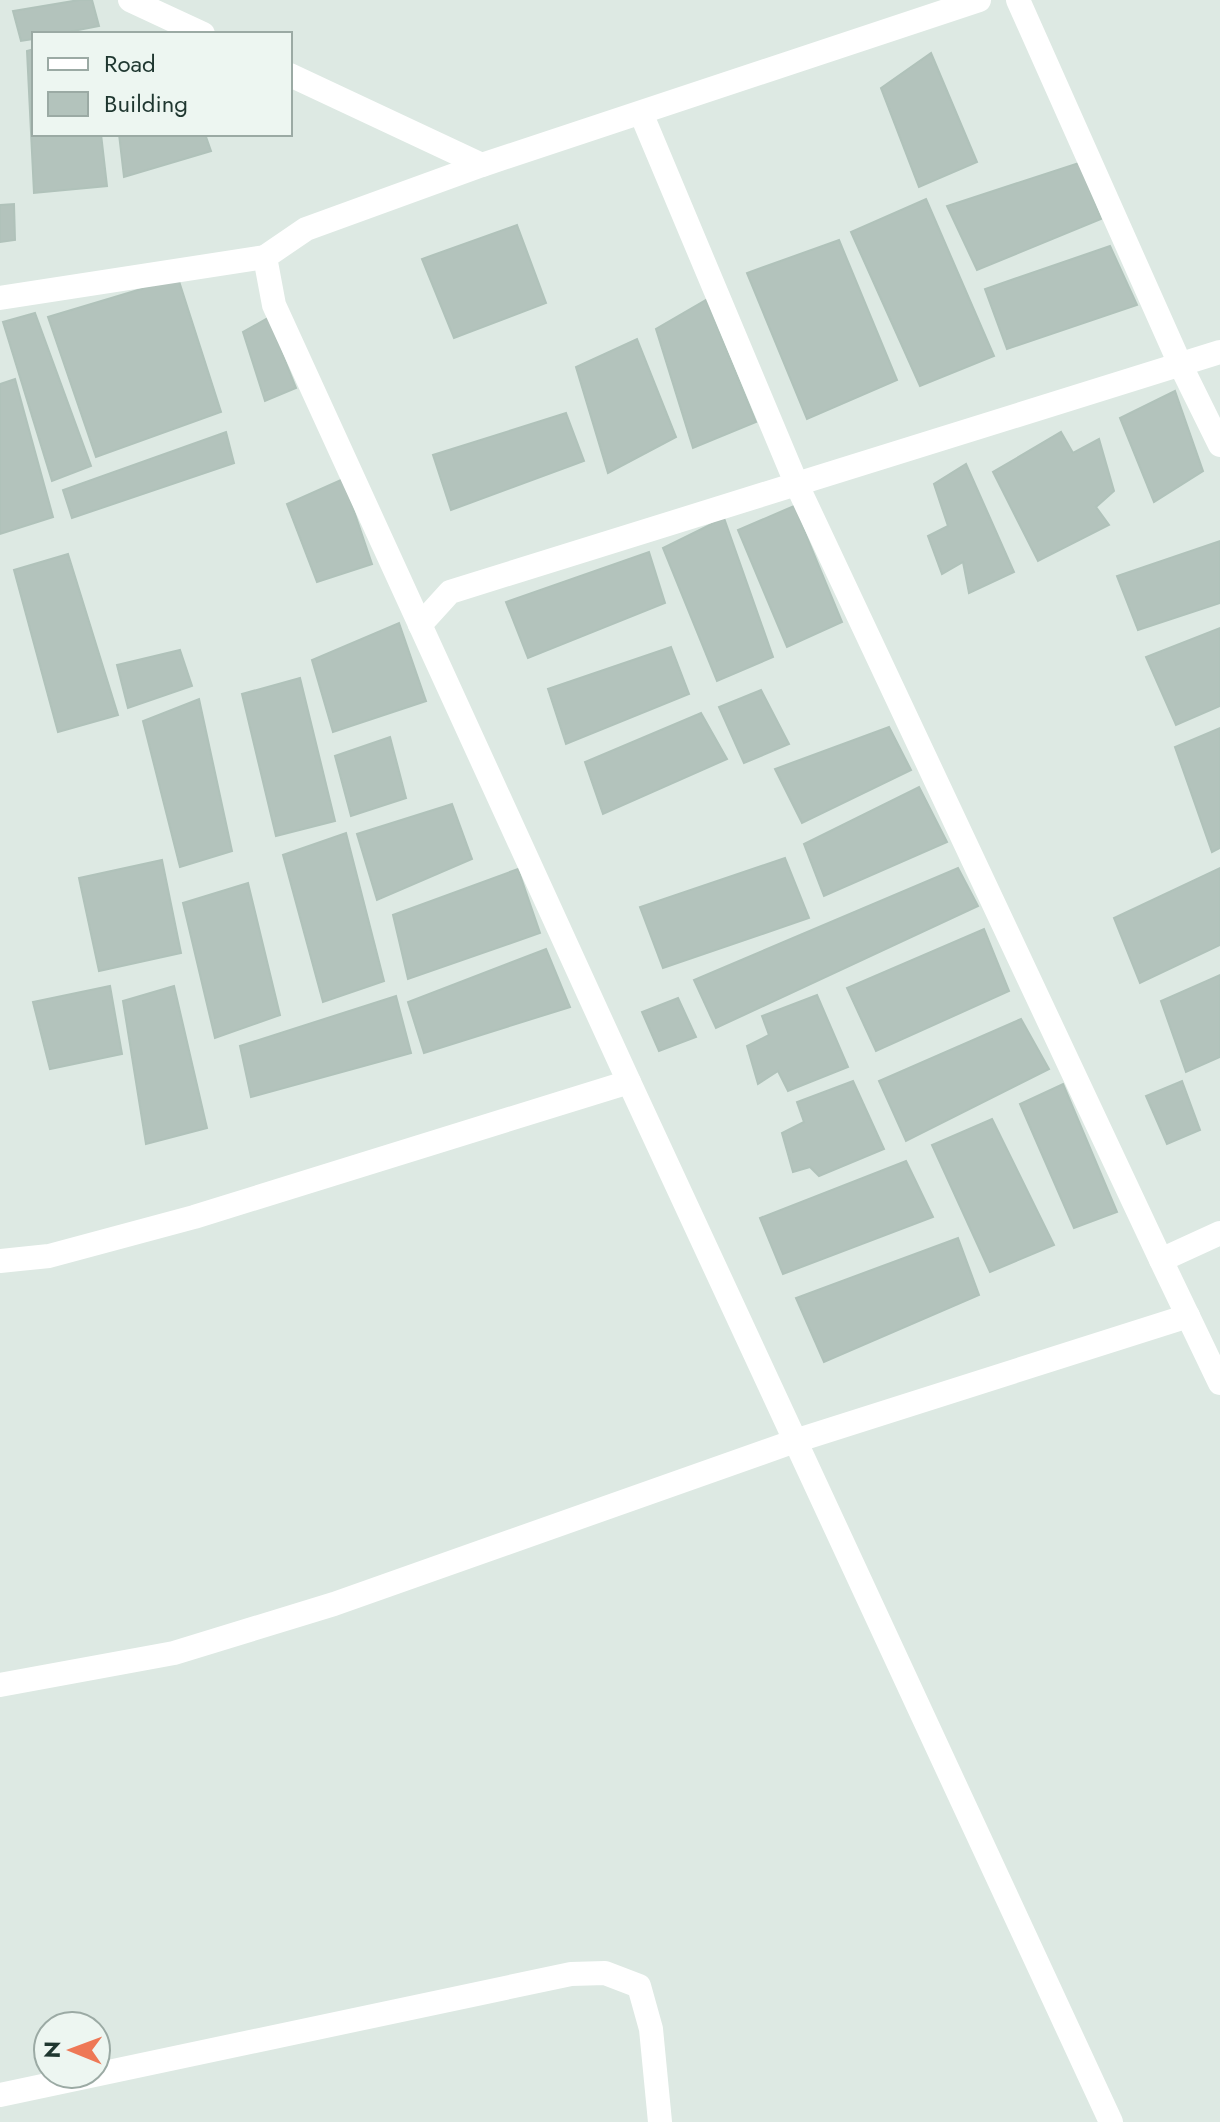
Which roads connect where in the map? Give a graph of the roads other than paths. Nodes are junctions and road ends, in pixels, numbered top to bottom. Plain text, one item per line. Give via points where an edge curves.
1 (130, 0) edge
2 (979, 0) edge
3 (1018, 0) edge
4 (199, 32) edge
5 (292, 76) edge
6 (641, 113) junction
7 (482, 165) junction
8 (265, 257) junction
9 (0, 298) edge
10 (1220, 352) edge
11 (1180, 364) junction
12 (1220, 445) edge
13 (797, 485) junction
14 (420, 625) junction
15 (629, 1082) junction
16 (1220, 1233) edge
17 (1161, 1260) junction
18 (0, 1261) edge
19 (1188, 1316) junction
20 (1220, 1383) edge
21 (795, 1441) junction
22 (0, 1685) edge
23 (0, 2095) edge
24 (660, 2122) edge
25 (1111, 2122) edge

1 - 4 street
2 - 6 street
3 - 11 street
5 - 7 street
6 - 7 street
6 - 13 street
7 - 8 street via 306,229
8 - 9 street
8 - 14 street via 274,305
10 - 11 street
11 - 12 street
11 - 13 street
13 - 14 street via 450,592
13 - 17 street
14 - 15 street
15 - 18 street via 194,1217 49,1256
15 - 21 street
16 - 17 street
17 - 19 street
19 - 20 street
19 - 21 street
21 - 22 street via 334,1604 174,1653
21 - 25 street
23 - 24 street via 571,1974 605,1973 639,1986 651,2029

